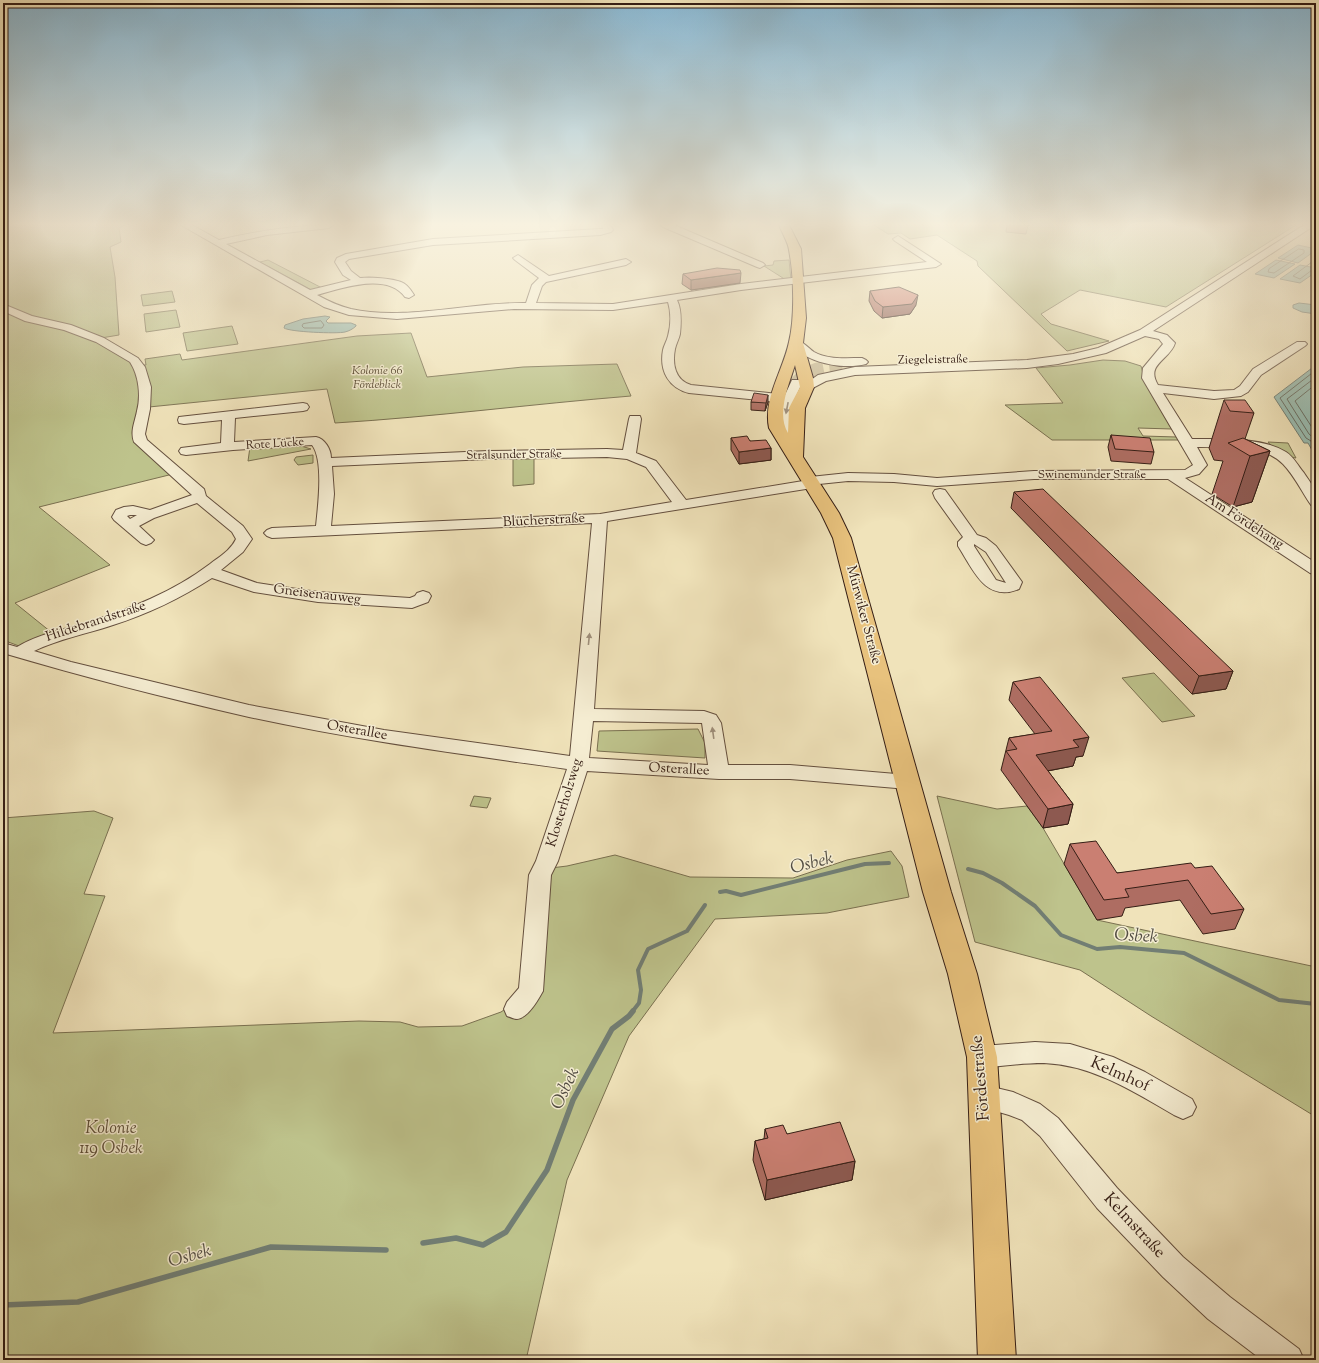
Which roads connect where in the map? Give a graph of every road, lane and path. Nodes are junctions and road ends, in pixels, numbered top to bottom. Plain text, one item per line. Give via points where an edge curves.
1 (298, 289) edge
2 (329, 289) edge
3 (404, 289) edge
4 (536, 289) edge
5 (731, 289) edge
6 (798, 289) edge
7 (1211, 289) edge
8 (308, 294) junction
9 (409, 295) dead end
10 (671, 298) junction
11 (530, 306) junction
12 (3, 307) edge
13 (1144, 332) junction
14 (1301, 344) dead end
15 (797, 350) junction
16 (1074, 357) junction
17 (856, 368) junction
18 (801, 385) junction
19 (1154, 388) junction
20 (778, 398) junction
21 (303, 407) dead end
22 (229, 415) junction
23 (635, 419) dead end
24 (184, 420) dead end
25 (782, 435) junction
26 (1188, 443) junction
27 (233, 446) junction
28 (186, 451) dead end
29 (629, 455) junction
30 (795, 457) junction
31 (324, 462) junction
32 (1171, 475) junction
33 (811, 482) junction
34 (939, 488) junction
35 (199, 497) junction
36 (1316, 502) edge
37 (682, 505) junction
38 (600, 518) junction
39 (323, 531) junction
40 (272, 533) dead end
41 (972, 538) dead end
42 (146, 540) dead end
43 (1316, 570) edge
44 (211, 572) junction
45 (423, 596) dead end
46 (11, 650) edge
47 (584, 716) junction
48 (578, 764) junction
49 (719, 772) junction
50 (908, 782) junction
51 (516, 1009) dead end
52 (982, 1057) junction
53 (984, 1097) junction
54 (1183, 1106) dead end
55 (997, 1360) edge
56 (1288, 1360) edge

1 - 8 street
2 - 8 street
3 - 9 street
4 - 11 street
5 - 10 street
6 - 15 main road, Mürwiker Straße
7 - 13 street, Ziegeleistraße
8 - 11 street via 328,305 349,312 377,315 397,316
10 - 11 street via 607,307
10 - 20 street via 674,303 675,326 668,366 675,382 689,389
12 - 35 street via 29,319 68,327 100,340 134,360 145,387 144,409 138,434 141,442 199,492
13 - 16 street, Ziegeleistraße via 1104,350
13 - 19 street, Swinemünder Straße via 1163,337 1169,343 1149,368 1148,378
14 - 19 street via 1257,372 1244,389 1237,393 1214,395
15 - 16 street, Ziegeleistraße via 819,358 851,362
15 - 17 street, Ziegeleistraße via 817,366
15 - 18 main road, Mürwiker Straße via 806,378
15 - 20 main road, Mürwiker Straße via 783,379
16 - 17 street, Ziegeleistraße via 996,366
17 - 18 street, Ziegeleistraße
18 -> 25 street via 788,401
18 - 30 main road via 797,408
19 - 26 street, Swinemünder Straße
20 - 25 main road, Mürwiker Straße via 775,420
21 - 22 street
22 - 24 street
22 - 27 street, Rote Lücke via 227,440 228,444
23 - 29 street
25 - 30 main road, Mürwiker Straße
26 - 32 street, Swinemünder Straße via 1200,465 1187,474
26 - 36 street via 1260,446 1277,452 1289,462
27 - 28 street, Rote Lücke
27 - 31 street, Rote Lücke via 316,441 324,451
29 - 31 street, Stralsunder Straße via 488,454
29 - 37 street, Stralsunder Straße via 651,464
30 - 33 main road, Mürwiker Straße
31 - 39 street via 327,494
32 - 34 street, Swinemünder Straße via 1034,475
32 - 43 street, Am Fördehang
33 - 34 street, Swinemünder Straße via 870,477
33 - 37 street, Blücherstraße
33 - 50 main road, Mürwiker Straße via 836,523 844,545
34 - 41 street via 942,498
35 - 42 street via 149,515 141,510 120,514 119,517
35 - 44 street, Hildebrandstraße via 242,534 244,539
37 - 38 street, Blücherstraße
38 - 39 street, Blücherstraße
47 -> 38 street, Klosterholzweg
39 - 40 street, Blücherstraße
44 - 45 street, Gneisenauweg via 254,587 318,597 412,603
44 - 46 street, Hildebrandstraße via 170,596 138,610
46 - 48 street, Osterallee via 249,711 384,736
47 - 48 street, Klosterholzweg
49 -> 47 street, Osterallee via 712,724 709,719
48 - 49 street, Osterallee
48 - 51 street, Klosterholzweg via 547,861 540,875 530,992
49 - 50 street, Osterallee via 790,772
50 - 52 main road, Fördestraße via 973,1013
52 - 53 main road, Fördestraße
52 - 54 street, Kelmhof via 1052,1053 1092,1060 1128,1074
53 - 55 main road, Fördestraße
53 - 56 street, Kelmstraße via 1013,1104 1031,1112 1049,1127 1107,1198 1173,1268 1219,1308

